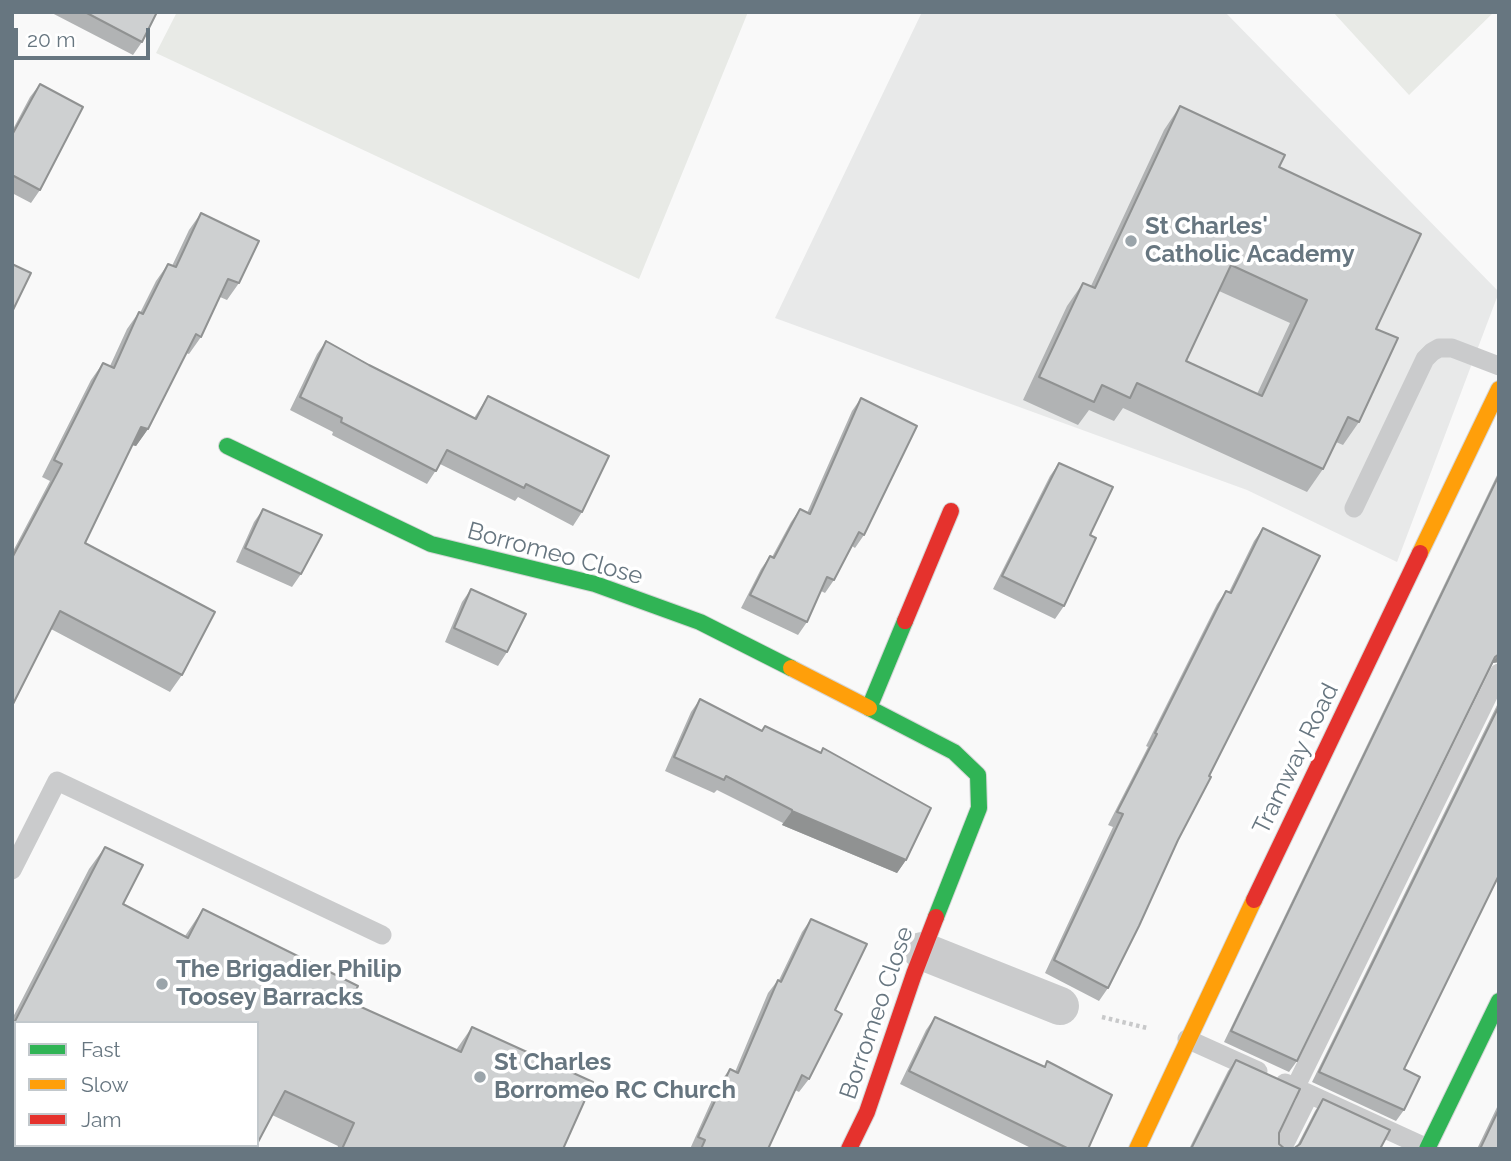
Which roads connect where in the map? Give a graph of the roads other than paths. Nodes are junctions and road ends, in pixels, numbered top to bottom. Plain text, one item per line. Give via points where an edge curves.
1 (1499, 366) edge
2 (1499, 390) edge
3 (227, 446) dead end
4 (1354, 508) dead end
5 (951, 511) dead end
6 (1499, 673) edge
7 (869, 708) junction
8 (12, 870) edge
9 (382, 935) dead end
10 (922, 951) junction
11 (1499, 1001) edge
12 (1060, 1006) road end
13 (1187, 1039) junction
14 (1302, 1091) junction
15 (849, 1149) edge
16 (1137, 1149) edge
17 (1282, 1149) edge
18 (1427, 1149) edge

1 - 4 lane via 1452,348 1432,352
2 - 13 street, Tramway Road
3 - 7 street, Borromeo Close via 431,544 594,584 700,622
5 - 7 street
6 - 14 lane
7 - 10 street, Borromeo Close via 954,752 978,775 979,808
8 - 9 lane via 57,781
10 - 12 street
10 - 15 street, Borromeo Close via 867,1112
11 - 18 street
13 - 14 lane
13 - 16 street, Tramway Road
14 - 17 lane
14 - 18 lane

